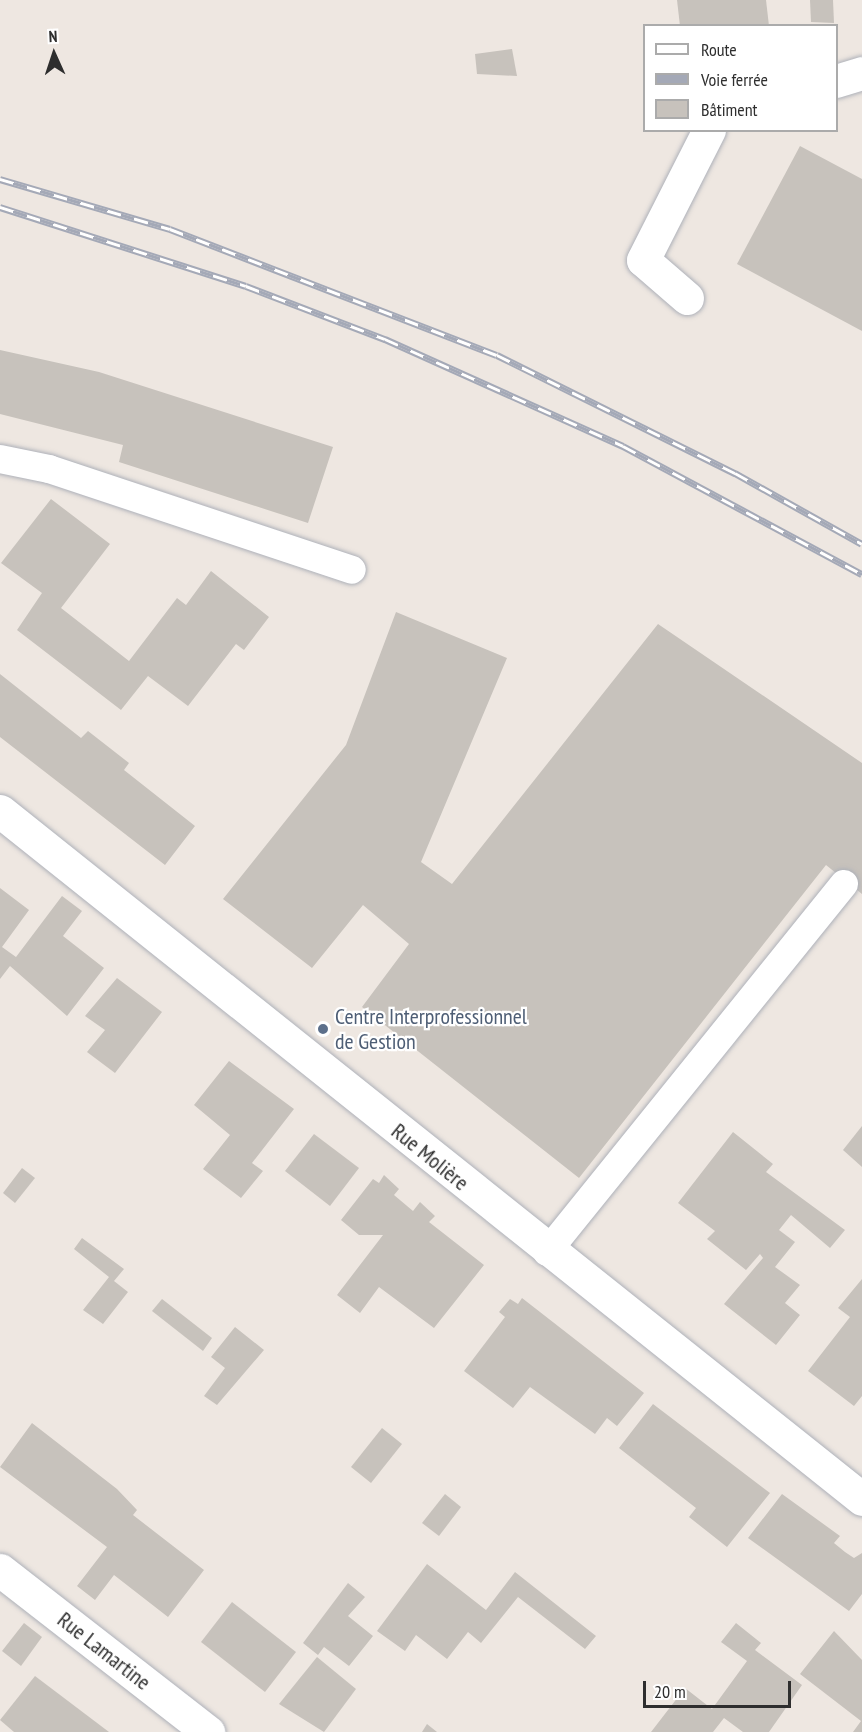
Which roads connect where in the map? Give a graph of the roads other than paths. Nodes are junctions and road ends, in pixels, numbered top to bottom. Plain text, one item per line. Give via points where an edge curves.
1 (862, 73) edge
2 (838, 81) edge
3 (708, 132) edge
4 (687, 298) dead end
5 (0, 459) edge
6 (352, 570) dead end
7 (0, 811) edge
8 (844, 884) dead end
9 (548, 1252) junction
10 (862, 1500) edge
11 (0, 1570) edge
12 (208, 1732) edge

1 - 2 street
3 - 4 street via 643,260
5 - 6 lane via 49,469
7 - 9 street, Rue Molière
8 - 9 lane
9 - 10 street, Rue Molière
11 - 12 street, Rue Lamartine

